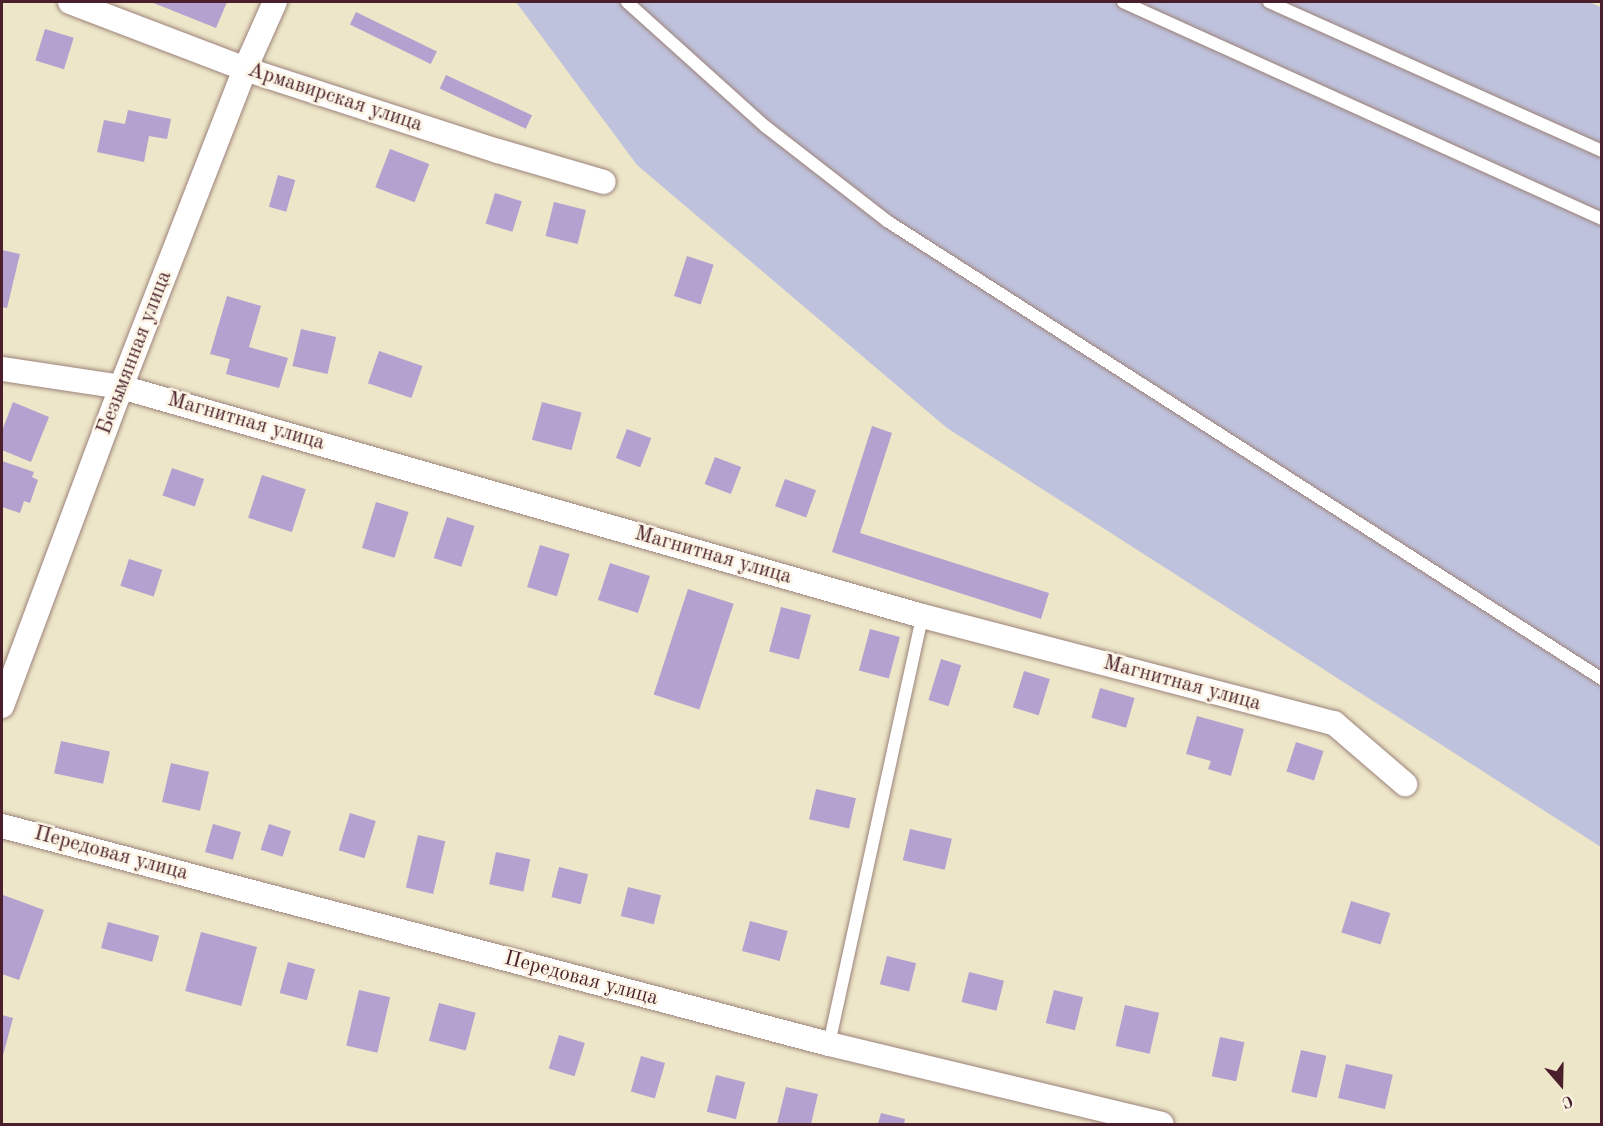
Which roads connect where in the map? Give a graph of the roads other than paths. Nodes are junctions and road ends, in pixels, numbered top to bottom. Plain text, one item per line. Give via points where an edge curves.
1 (70, 2) edge
2 (275, 2) edge
3 (627, 2) edge
4 (1123, 2) edge
5 (1269, 2) edge
6 (245, 69) junction
7 (1602, 151) edge
8 (604, 182) dead end
9 (1602, 219) edge
10 (2, 369) edge
11 (121, 387) junction
12 (922, 616) junction
13 (1602, 679) edge
14 (2, 706) edge
15 (1405, 784) dead end
16 (2, 826) edge
17 (829, 1044) junction
18 (1161, 1125) edge

1 - 6 street, Армавирская улица
2 - 6 street, Безымянная улица
3 - 13 lane via 766,127 887,221
4 - 9 lane
5 - 7 lane
6 - 8 street, Армавирская улица
6 - 11 street, Безымянная улица
10 - 11 street, Магнитная улица
11 - 12 street, Магнитная улица
11 - 14 street, Безымянная улица
12 - 15 street, Магнитная улица via 1334,723
12 - 17 lane
16 - 17 street, Передовая улица
17 - 18 street, Передовая улица

